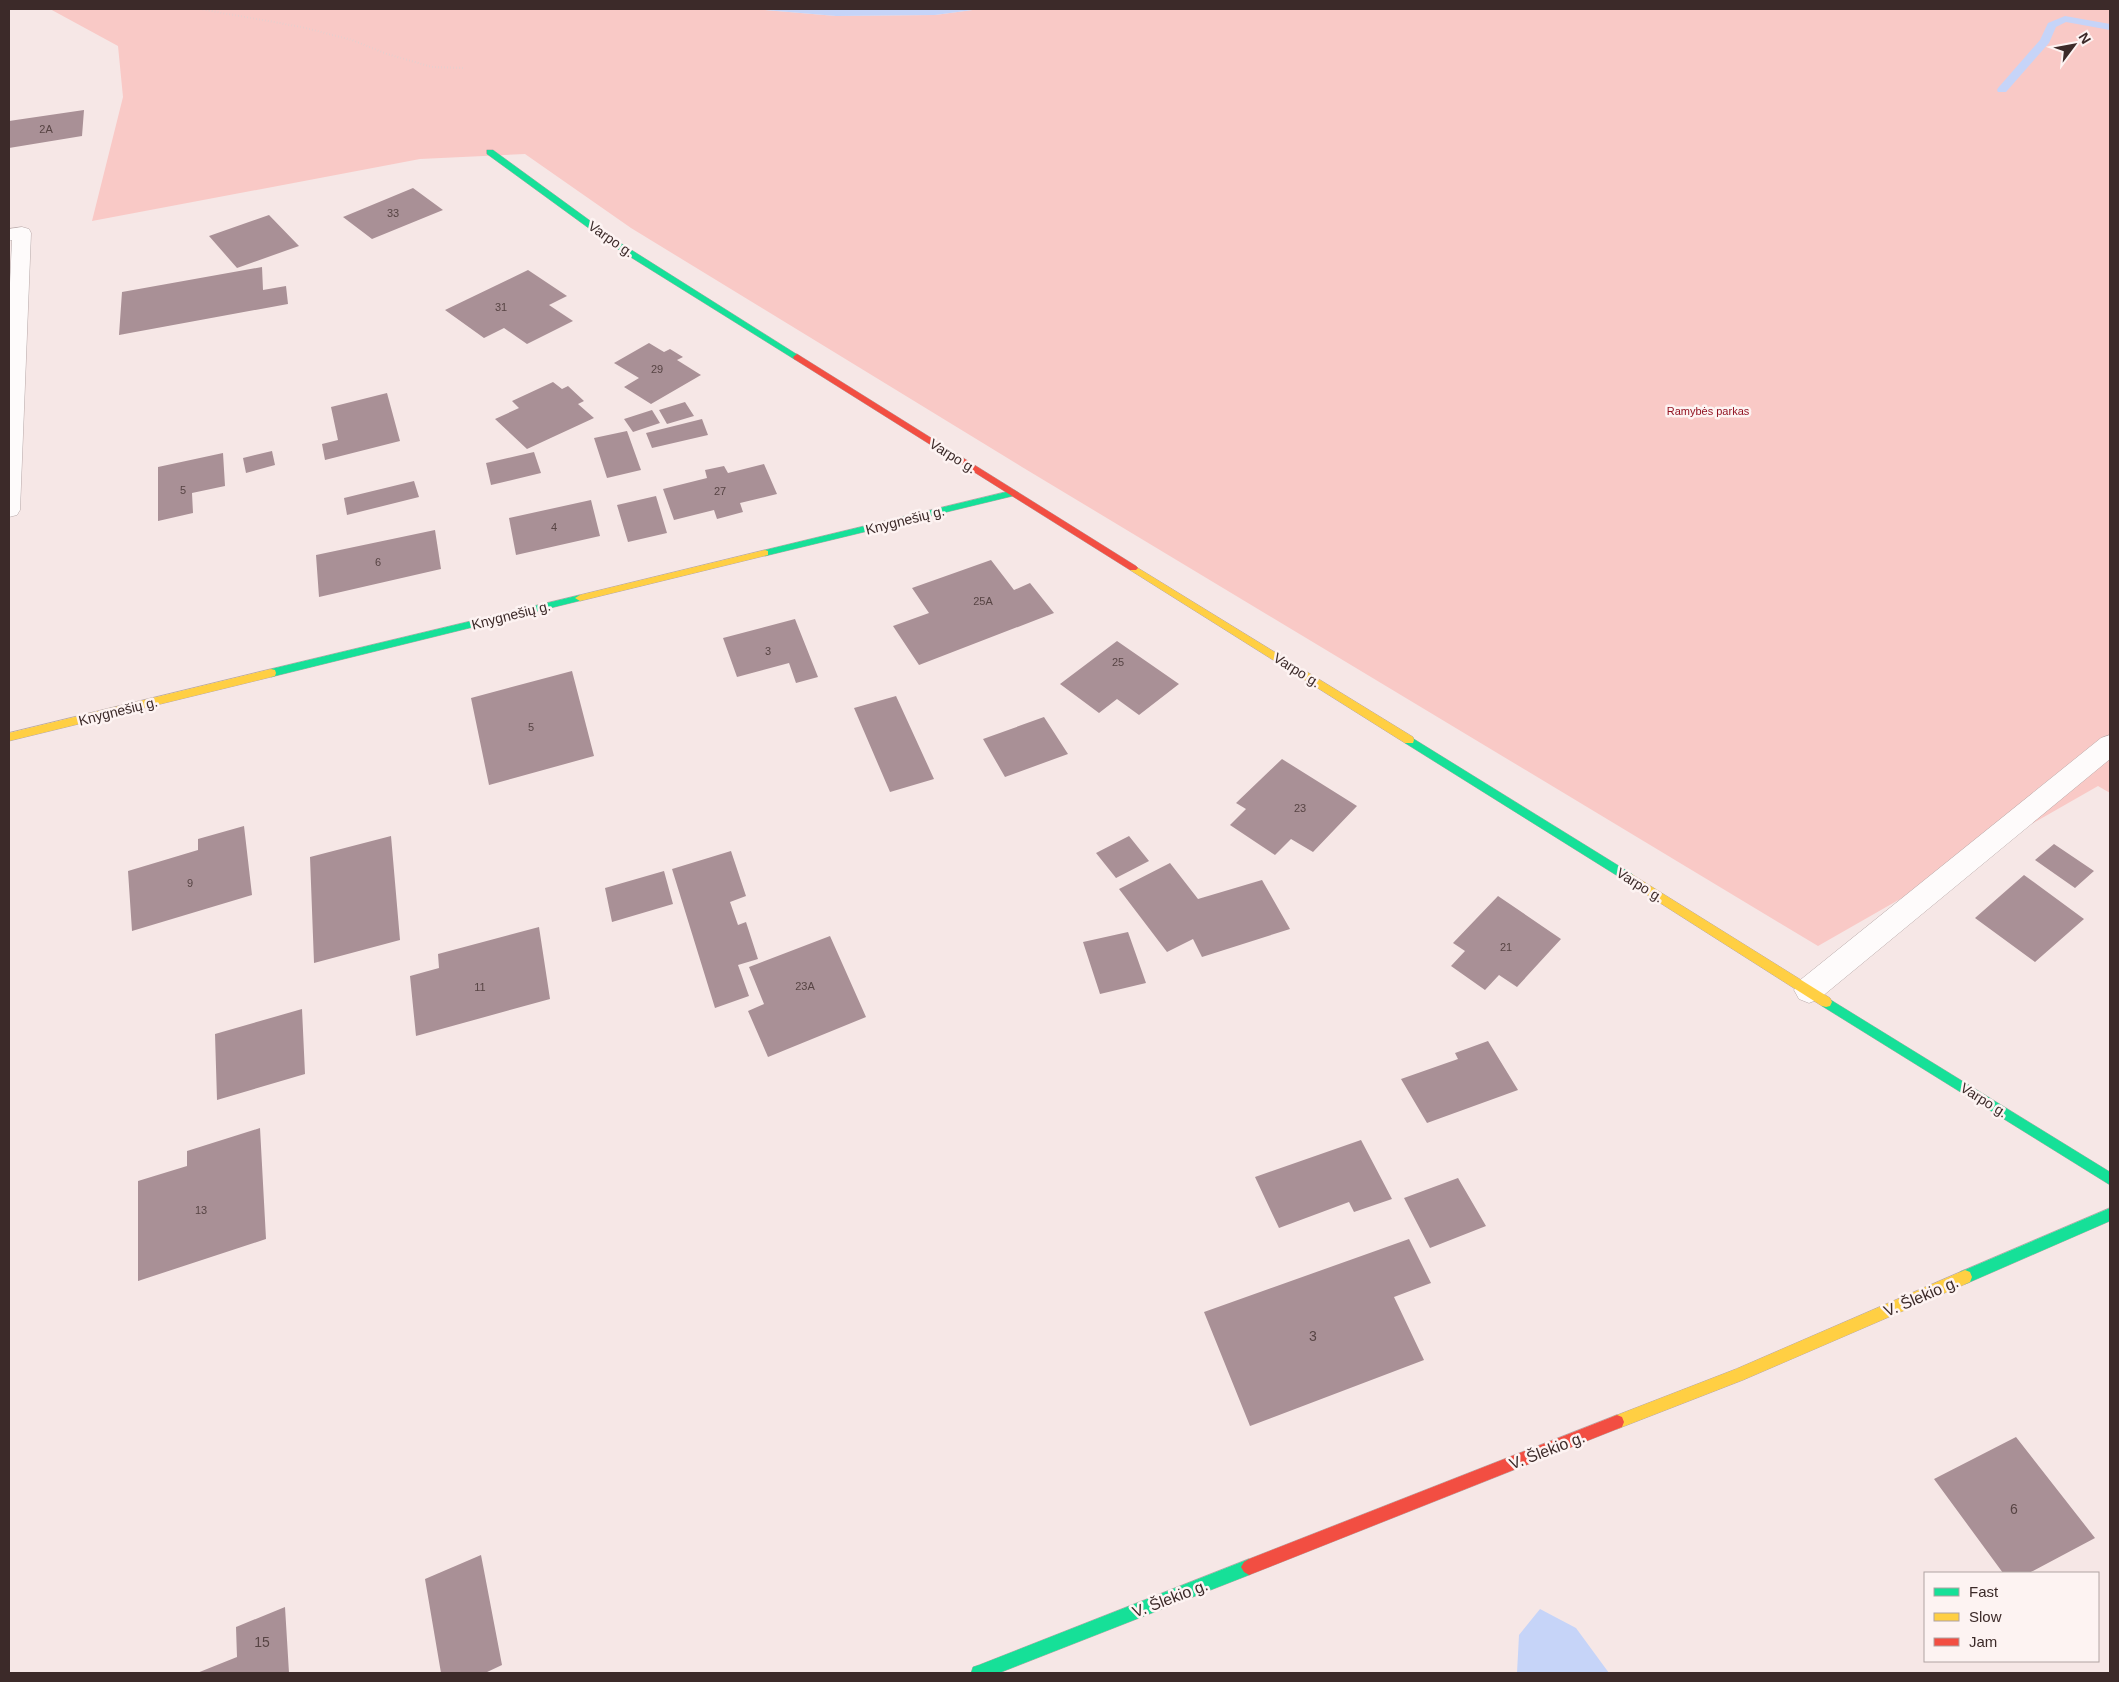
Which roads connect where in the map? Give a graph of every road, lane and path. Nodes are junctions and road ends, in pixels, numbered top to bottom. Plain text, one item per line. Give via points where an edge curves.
1 (200, 9) edge
2 (465, 68) dead end
3 (490, 152) dead end
4 (15, 234) edge
5 (1014, 493) junction
6 (9, 510) edge
7 (9, 738) edge
8 (2110, 745) edge
9 (1809, 990) junction
10 (2110, 1178) edge
11 (2110, 1214) edge
12 (979, 1673) edge

1 - 2 path via 302,27 432,66
3 - 5 street, Varpo g. via 619,246
4 - 6 street
5 - 7 street, Knygnešių g.
5 - 9 street, Varpo g.
8 - 9 street
9 - 10 street, Varpo g.
11 - 12 street, V. Šlekio g. via 1738,1375

